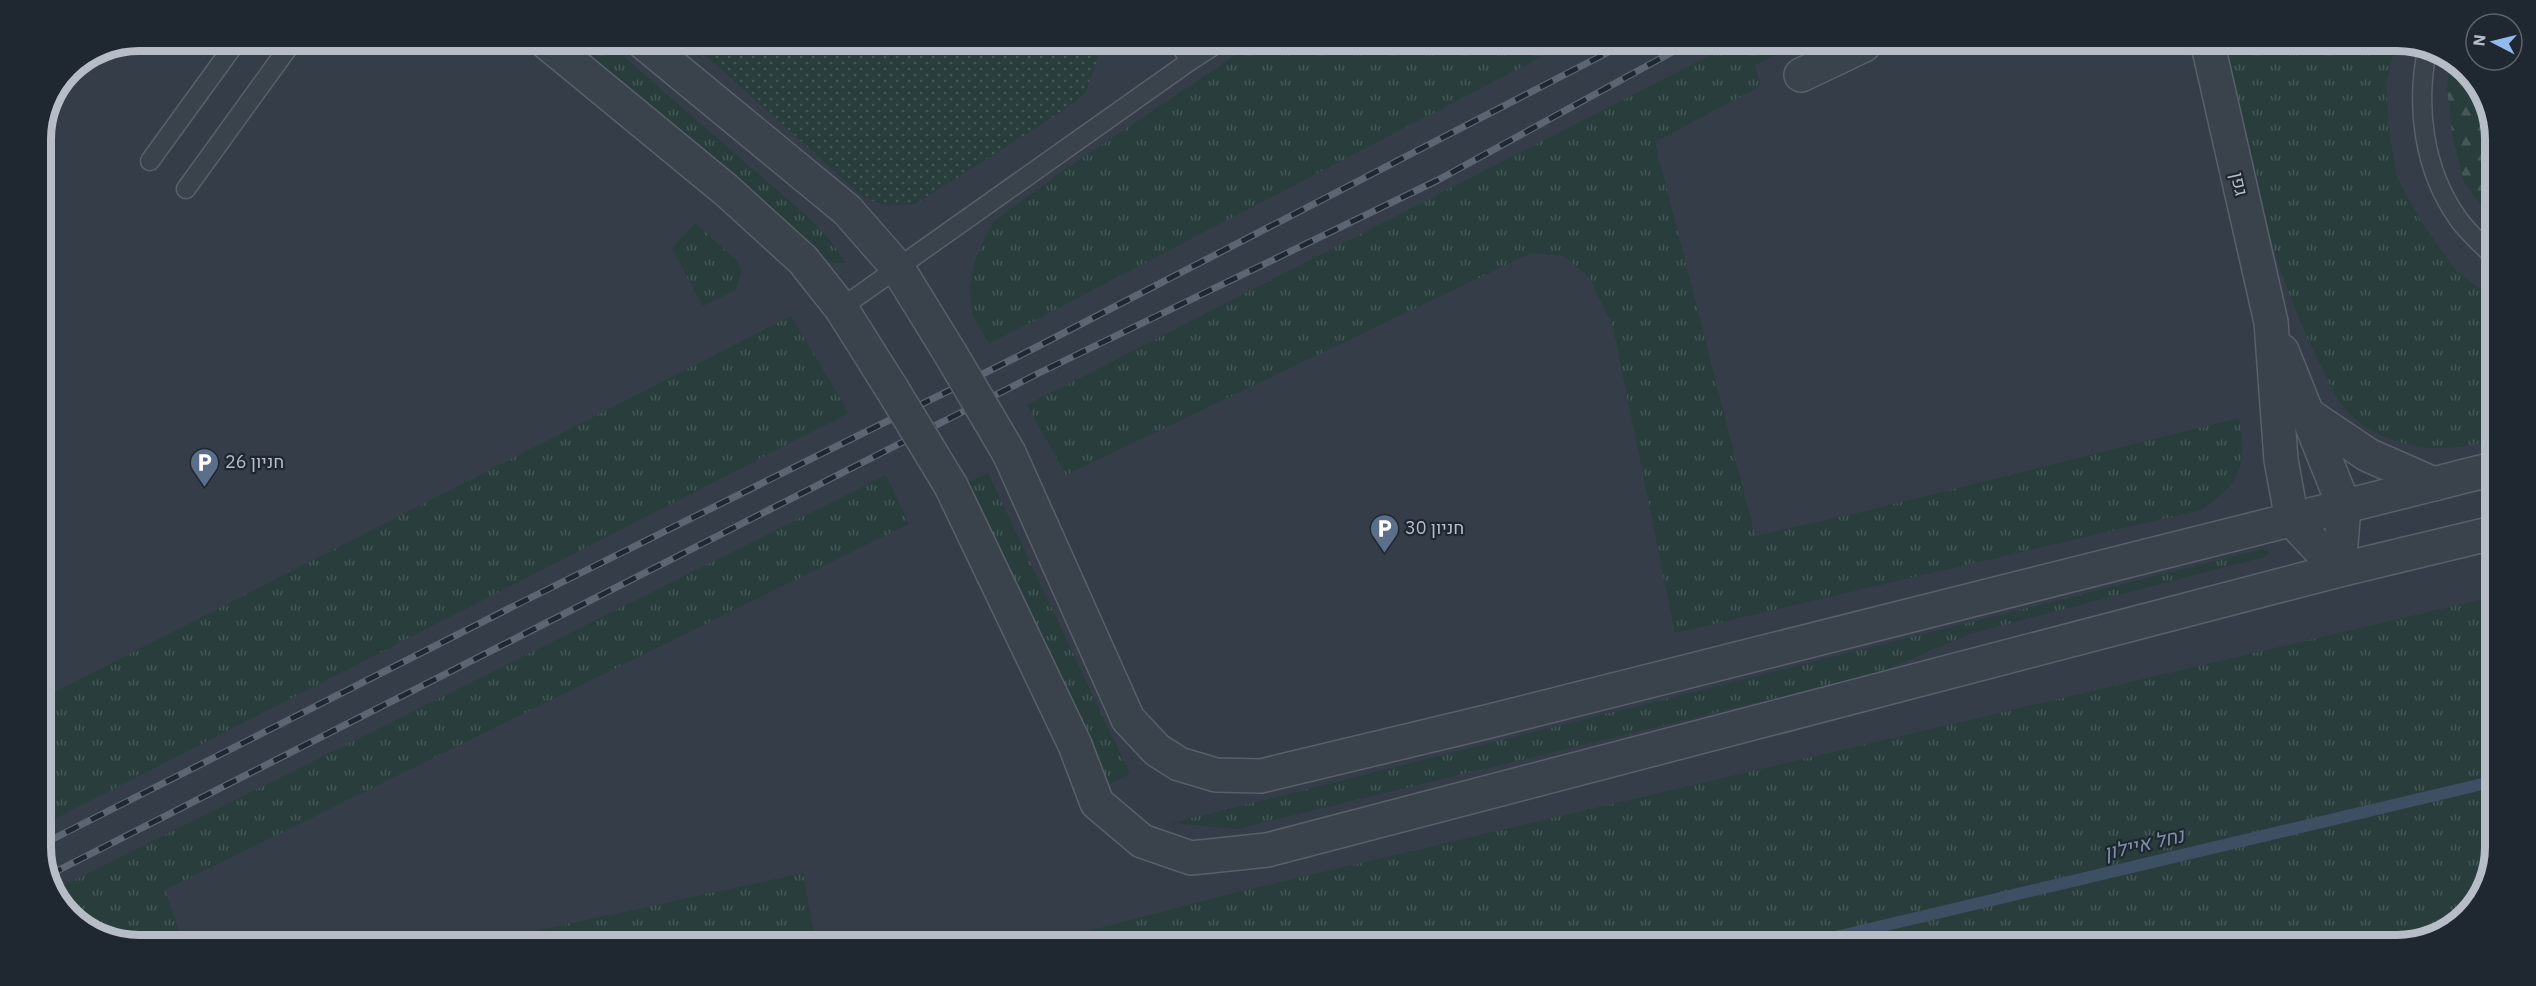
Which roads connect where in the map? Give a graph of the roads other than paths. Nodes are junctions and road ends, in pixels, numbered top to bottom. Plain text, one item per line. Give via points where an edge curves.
1 (230, 51) edge
2 (286, 51) edge
3 (557, 51) edge
4 (654, 51) edge
5 (1184, 51) edge
6 (1206, 51) edge
7 (1851, 51) edge
8 (2209, 51) edge
9 (2426, 56) edge
10 (1190, 61) junction
11 (1801, 75) dead end
12 (150, 161) dead end
13 (186, 189) dead end
14 (2485, 247) edge
15 (897, 267) junction
16 (841, 308) junction
17 (2271, 322) junction
18 (2307, 414) junction
19 (2485, 471) edge
20 (2434, 484) junction
21 (2344, 506) junction
22 (2292, 520) junction
23 (2485, 534) edge
24 (2339, 570) junction

1 - 12 lane
2 - 13 lane
3 - 16 street via 726,189 803,260
4 - 15 street via 847,210
5 - 10 lane
6 - 10 lane
7 - 11 street
8 - 17 street, גפן
9 - 14 lane via 2421,112 2432,170 2459,220
10 - 15 lane
15 - 16 lane
15 - 22 street, bridge via 1009,453 1128,719 1157,750 1179,764 1216,775 1260,776
16 - 24 street, bridge via 951,486 1076,745 1097,803 1142,841 1191,858 1267,850
17 - 18 street
17 - 22 street via 2282,460
18 - 20 street via 2368,455
18 - 21 street
19 - 20 street
20 - 21 street
21 - 22 street
21 - 24 street
22 - 24 street
23 - 24 street

